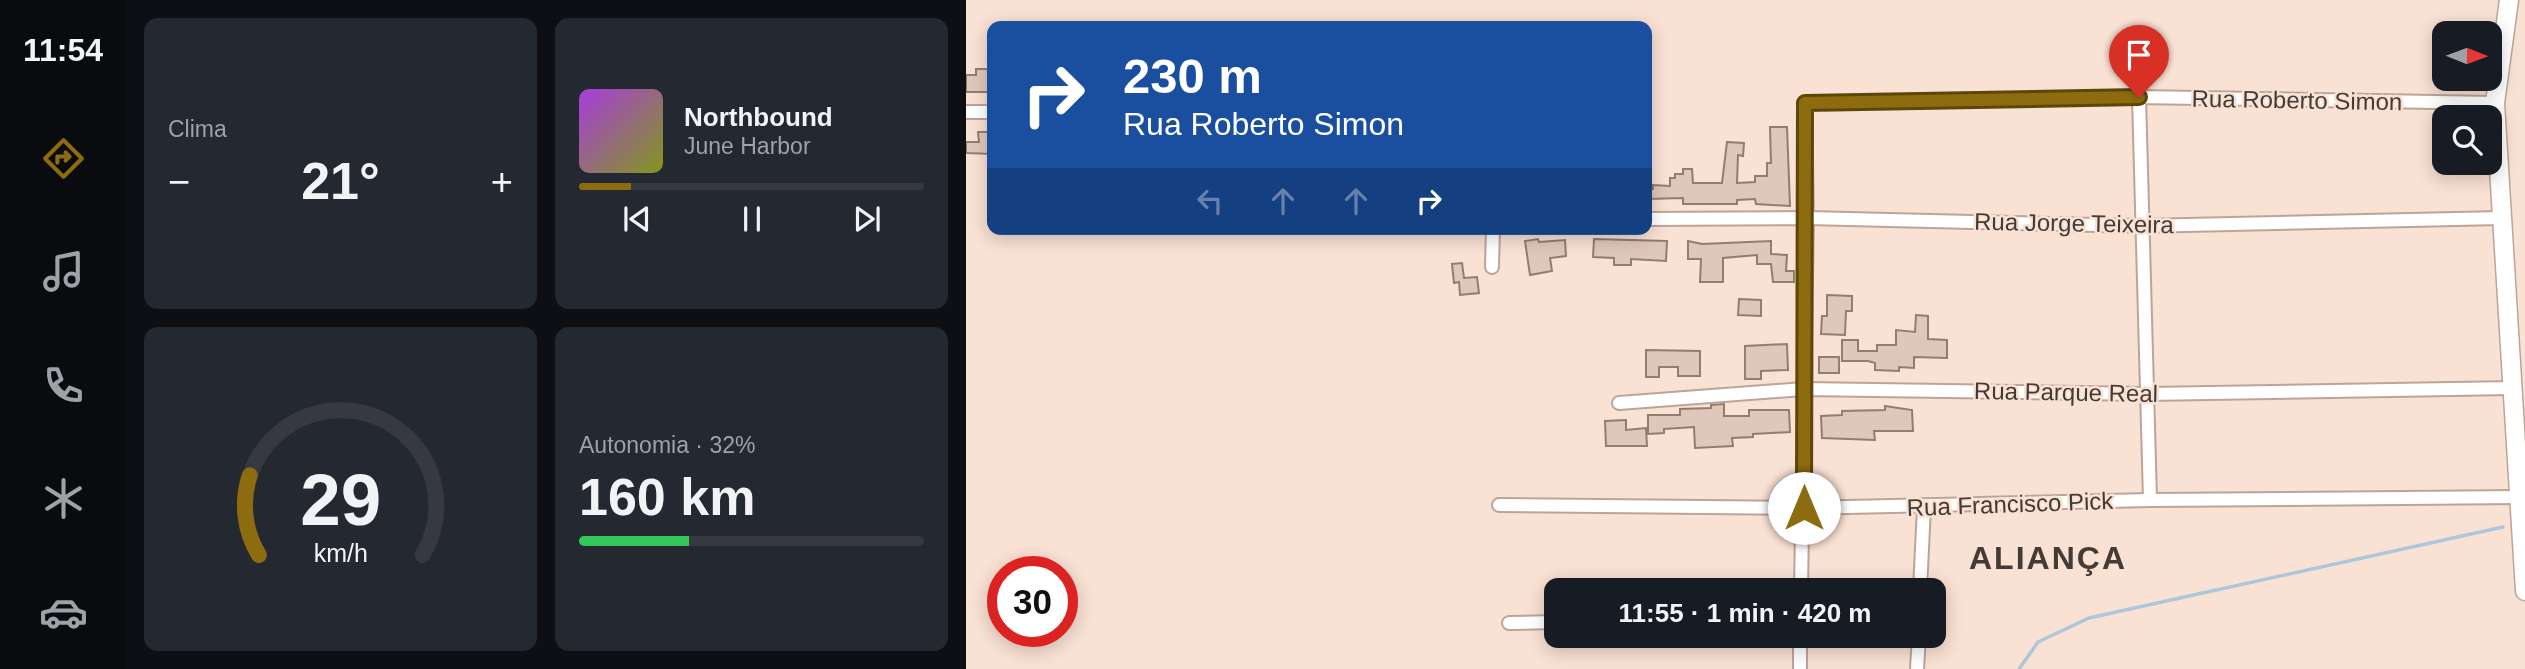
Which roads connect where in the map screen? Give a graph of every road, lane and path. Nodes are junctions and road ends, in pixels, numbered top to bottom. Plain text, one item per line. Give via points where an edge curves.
1 (2508, 0) edge
2 (2139, 97) junction
3 (2495, 103) junction
4 (966, 112) edge
5 (987, 112) edge
6 (1807, 218) junction
7 (2501, 218) junction
8 (1652, 219) edge
9 (2141, 226) junction
10 (1493, 235) edge
11 (1492, 267) dead end
12 (2512, 388) junction
13 (1803, 389) junction
14 (2147, 394) junction
15 (1619, 402) dead end
16 (2521, 497) junction
17 (2150, 500) junction
18 (1499, 505) dead end
19 (1924, 507) junction
20 (1804, 508) junction
21 (1801, 578) edge
22 (1921, 578) edge
23 (2525, 591) edge
24 (1509, 622) dead end
25 (1544, 622) edge
26 (1800, 648) edge
27 (1918, 648) edge
28 (1800, 669) edge
29 (1917, 669) edge

1 - 3 main road
2 - 3 street, Rua Roberto Simon
2 - 6 street, Rua Roberto Simon via 1805,103
2 - 9 street
3 - 7 main road
4 - 5 street
6 - 8 street, Rua Jorge Teixeira
6 - 9 street, Rua Jorge Teixeira
6 - 13 street
7 - 9 street, Rua Jorge Teixeira
7 - 12 main road
9 - 14 street
10 - 11 street
12 - 14 street, Rua Parque Real
12 - 16 main road
13 - 14 street, Rua Parque Real
13 - 15 street, Rua Parque Real
13 - 20 street
14 - 17 street
16 - 17 street, Rua Francisco Pick
16 - 23 main road
17 - 19 street, Rua Francisco Pick
18 - 20 street, Rua Francisco Pick
19 - 20 street, Rua Francisco Pick
19 - 22 street
20 - 21 street
24 - 25 street
26 - 28 street
27 - 29 street

